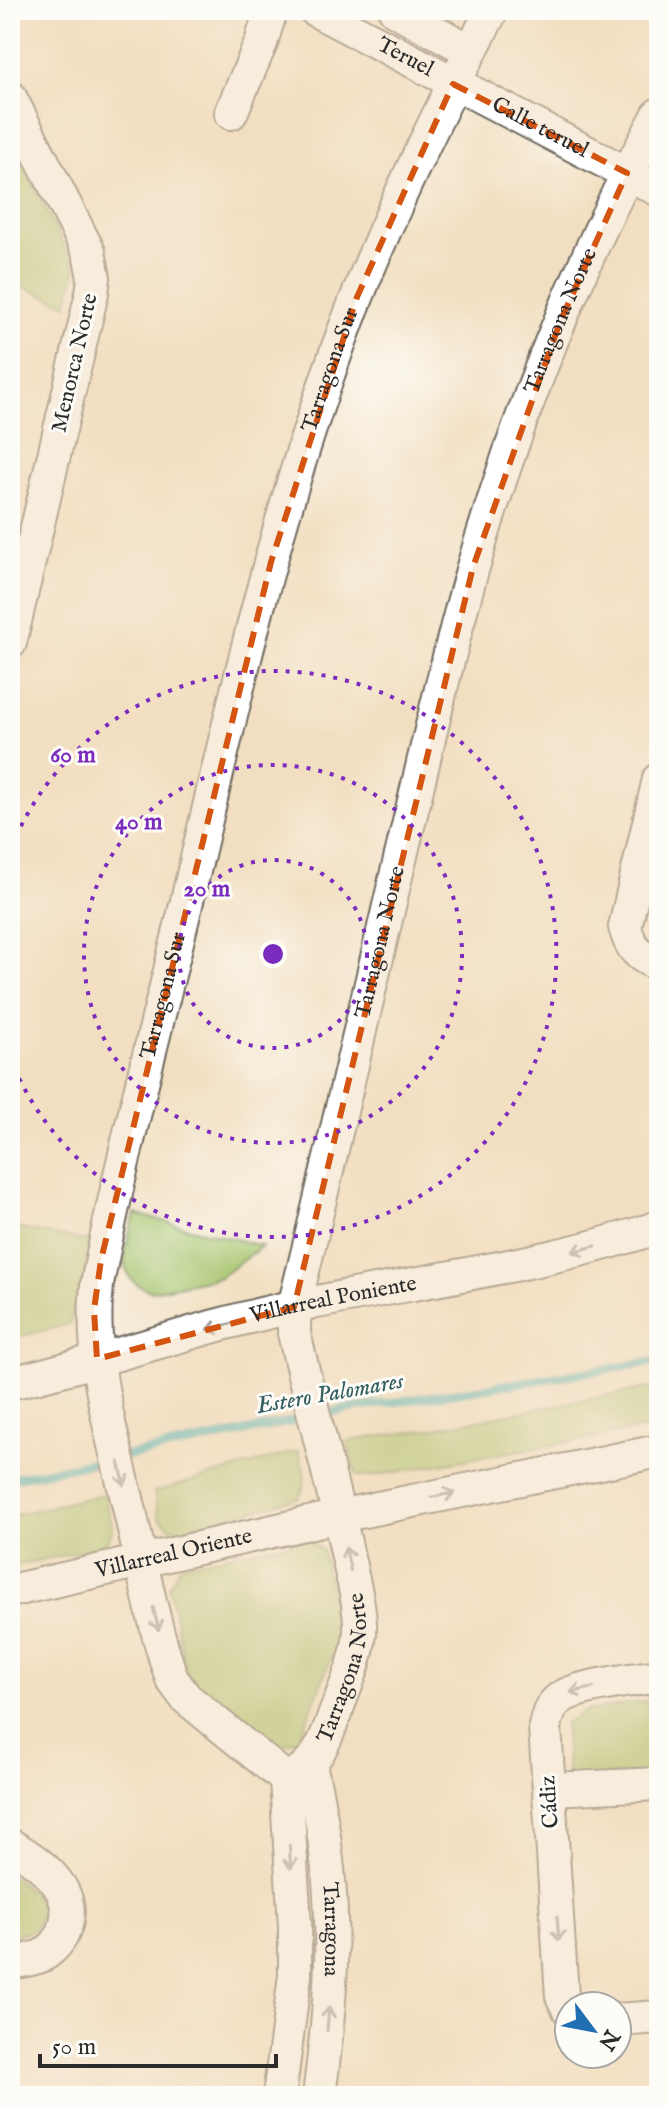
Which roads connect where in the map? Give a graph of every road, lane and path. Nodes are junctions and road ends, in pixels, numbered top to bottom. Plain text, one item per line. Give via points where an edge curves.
1 (271, 10) edge
2 (315, 10) edge
3 (395, 10) edge
4 (492, 10) edge
5 (471, 51) junction
6 (453, 84) junction
7 (11, 101) edge
8 (231, 113) dead end
9 (659, 114) edge
10 (627, 173) junction
11 (659, 190) edge
12 (10, 643) edge
13 (659, 779) edge
14 (659, 964) edge
15 (659, 1227) edge
16 (294, 1307) junction
17 (97, 1359) junction
18 (10, 1383) edge
19 (659, 1451) edge
20 (339, 1516) junction
21 (141, 1559) junction
22 (10, 1591) edge
23 (659, 1676) edge
24 (298, 1772) junction
25 (659, 1784) edge
26 (550, 1789) junction
27 (10, 1845) edge
28 (10, 1963) edge
29 (562, 1990) edge
30 (659, 2017) edge
31 (633, 2019) edge
32 (279, 2096) edge
33 (319, 2096) edge

1 - 8 street
2 - 6 street, Teruel
3 - 5 street, Teruel
4 - 5 street, Tarragona Sur
5 - 6 street, Tarragona Sur
6 - 10 street, Calle teruel
6 - 17 street, Tarragona Sur via 357,297 271,562 101,1260 94,1310
7 - 12 street, Menorca Norte via 89,252 94,278
9 - 10 street, Tarragona Norte
10 - 11 street, Calle teruel
10 - 16 street, Tarragona Norte via 544,363 473,567
13 - 14 street via 625,927 639,955
15 -> 16 street, Villarreal Poniente via 515,1265
16 -> 17 street, Villarreal Poniente
16 - 20 street, Tarragona Norte via 294,1333
17 - 18 street, Villarreal Poniente
17 -> 21 street, Tarragona Sur
20 -> 19 street, Villarreal Oriente
20 - 21 street, Villarreal Oriente
24 -> 20 street, Tarragona Norte via 325,1741 360,1633
21 - 22 street, Villarreal Oriente
21 -> 24 street, Tarragona Sur via 177,1688 196,1707
23 -> 26 street, Cádiz via 576,1690 554,1704 545,1727
24 -> 32 street, Tarragona via 295,1976
33 -> 24 street, Tarragona via 331,1987 332,1893 320,1805
25 - 26 street
26 -> 29 street, Cádiz
27 - 28 street via 57,1880 68,1914 52,1948
30 - 31 street

